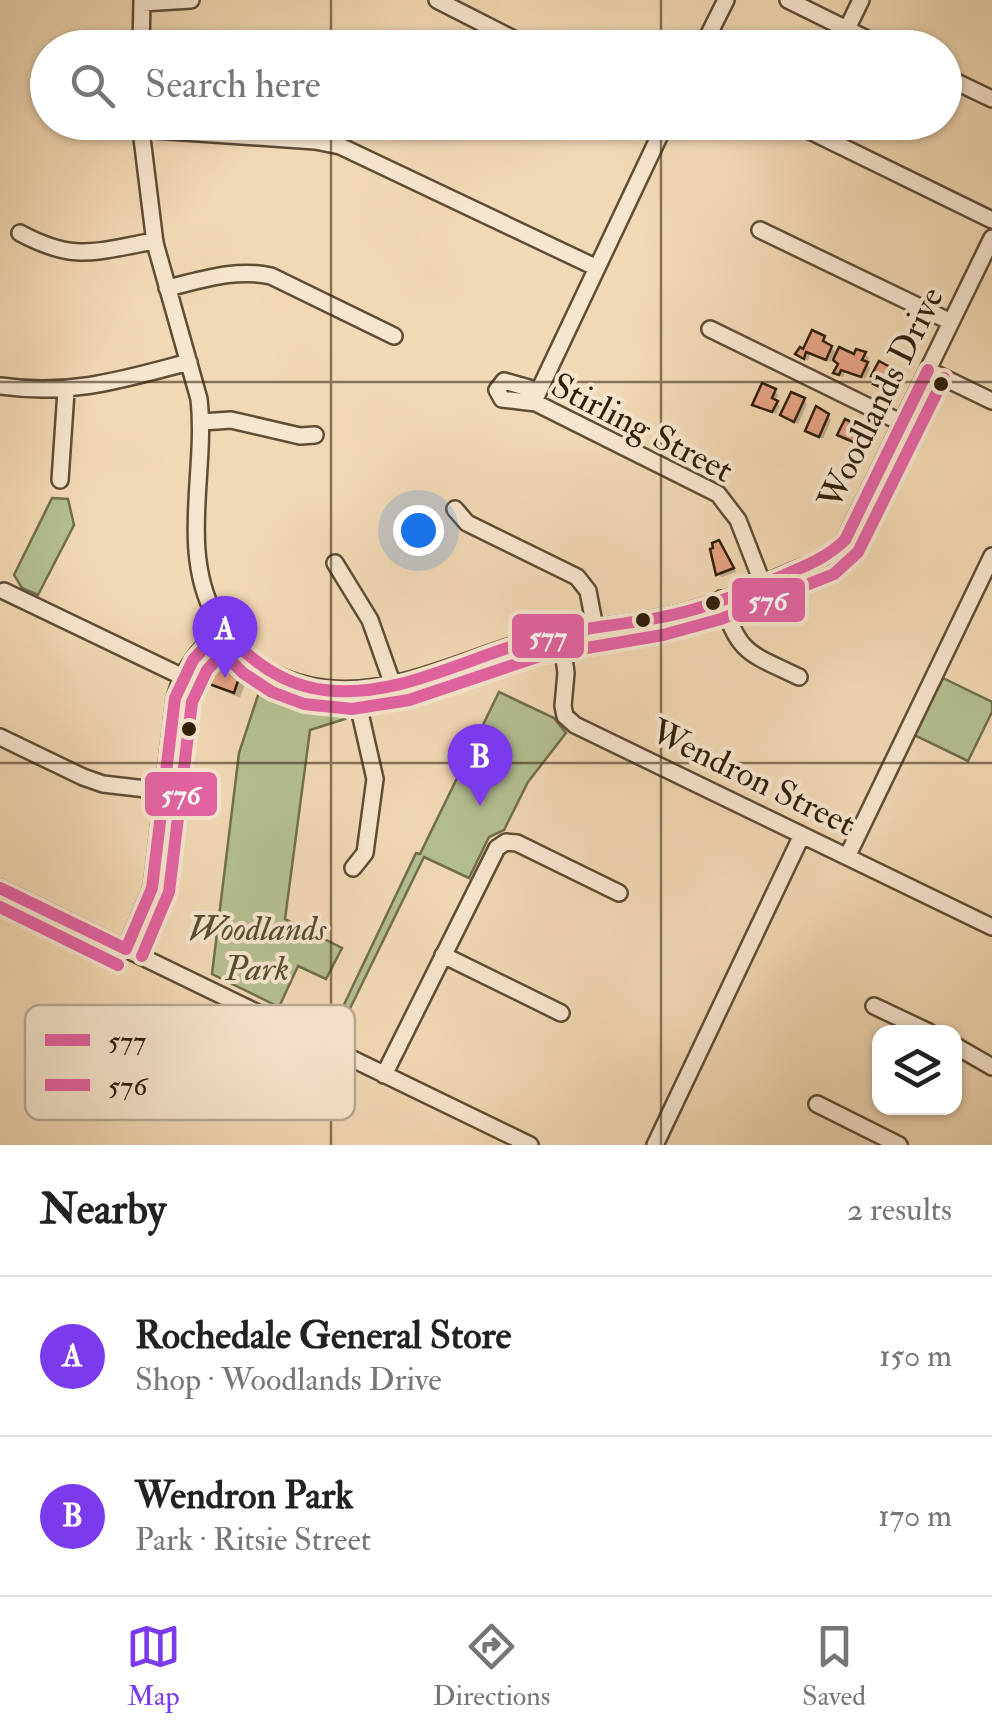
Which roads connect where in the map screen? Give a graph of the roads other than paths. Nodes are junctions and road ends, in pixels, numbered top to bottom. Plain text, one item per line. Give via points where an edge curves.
1 (191, 0) edge
2 (438, 0) edge
3 (726, 0) edge
4 (788, 0) edge
5 (861, 0) edge
6 (142, 2) edge
7 (847, 29) joint
8 (141, 30) edge
9 (496, 30) edge
10 (711, 30) edge
11 (962, 85) edge
12 (992, 99) edge
13 (142, 140) edge
14 (315, 140) edge
15 (657, 140) edge
16 (828, 140) edge
17 (992, 220) edge
18 (760, 230) dead end
19 (20, 233) dead end
20 (992, 238) edge
21 (155, 241) junction
22 (594, 266) junction
23 (166, 288) junction
24 (952, 322) junction
25 (710, 330) dead end
26 (394, 336) dead end
27 (188, 362) junction
28 (928, 370) junction
29 (0, 386) edge
30 (66, 390) junction
31 (992, 401) edge
32 (202, 422) junction
33 (902, 423) junction
34 (314, 435) dead end
35 (60, 480) dead end
36 (454, 509) dead end
37 (992, 556) edge
38 (335, 563) dead end
39 (762, 582) junction
40 (4, 590) dead end
41 (721, 599) junction
42 (222, 628) junction
43 (595, 628) junction
44 (560, 634) junction
45 (181, 676) junction
46 (799, 677) dead end
47 (393, 684) junction
48 (354, 692) junction
49 (0, 737) edge
50 (164, 792) junction
51 (802, 835) junction
52 (847, 857) junction
53 (353, 868) dead end
54 (0, 888) edge
55 (619, 893) dead end
56 (992, 927) edge
57 (126, 949) junction
58 (443, 955) junction
59 (242, 1005) edge
60 (874, 1006) dead end
61 (562, 1014) dead end
62 (914, 1025) edge
63 (962, 1050) edge
64 (355, 1060) edge
65 (992, 1067) edge
66 (384, 1074) junction
67 (817, 1104) dead end
68 (530, 1145) edge
69 (655, 1145) edge
70 (899, 1145) edge

1 - 6 street
2 - 9 street
3 - 10 street
4 - 7 street
5 - 7 street
6 - 8 street
11 - 12 street
13 - 21 street, Woodlands Drive
14 - 22 street
15 - 22 street
16 - 17 street
18 - 24 street
19 - 21 street via 66,253
20 - 24 street, Woodlands Drive
21 - 23 street, Woodlands Drive
22 - 39 street, Stirling Street via 536,397 718,494 738,520
23 - 26 street via 236,272 271,276
23 - 27 street, Woodlands Drive
24 - 28 street, Woodlands Drive
25 - 33 street
27 - 30 street
27 - 32 street, Woodlands Drive
28 - 31 street
28 - 33 street, Woodlands Drive
29 - 30 street
30 - 35 street
32 - 34 street via 251,422
32 - 42 street, Woodlands Drive via 197,558
33 - 39 street, Woodlands Drive via 837,550
36 - 43 street via 467,523 577,577 588,590
37 - 52 street
38 - 47 street via 370,620
39 - 41 street, Woodlands Drive
40 - 45 street
41 - 43 street, Woodlands Drive
41 - 46 street via 744,648
42 - 45 street
42 - 48 street, Woodlands Drive via 261,667 306,687
43 - 44 street, Woodlands Drive
44 - 47 street, Woodlands Drive
44 - 51 street, Wendron Street via 569,720
45 - 50 street
47 - 48 street, Woodlands Drive
48 - 53 street via 375,779 365,853
49 - 50 street via 102,784
50 - 57 street via 152,888
51 - 52 street, Wendron Street
51 - 69 street
52 - 56 street, Wendron Street
54 - 57 street
55 - 58 street via 506,842
57 - 59 street
58 - 61 street
58 - 66 street
60 - 62 street
63 - 65 street
64 - 66 street
66 - 68 street
67 - 70 street

